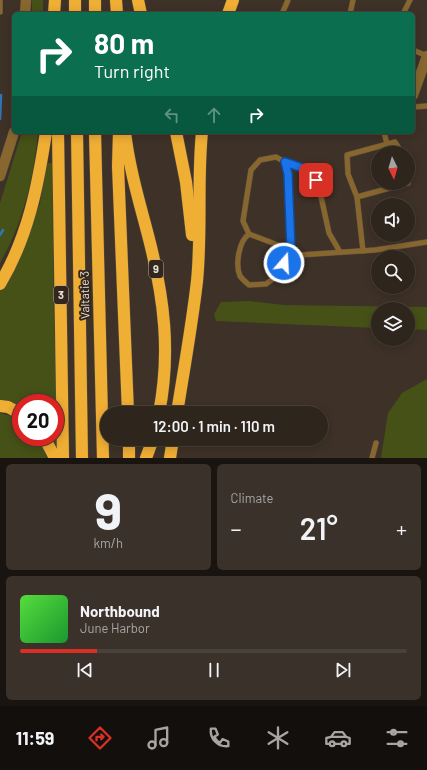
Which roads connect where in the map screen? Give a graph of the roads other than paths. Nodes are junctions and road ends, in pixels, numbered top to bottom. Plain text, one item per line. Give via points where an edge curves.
1 (0, 0) edge
2 (26, 0) edge
3 (56, 0) edge
4 (75, 0) edge
5 (95, 0) edge
6 (116, 0) edge
7 (138, 0) edge
8 (233, 0) edge
9 (288, 0) edge
10 (353, 0) edge
11 (410, 0) edge
12 (0, 12) edge
13 (25, 12) edge
14 (55, 12) edge
15 (75, 12) edge
16 (95, 12) edge
17 (117, 12) edge
18 (141, 12) edge
19 (229, 12) edge
20 (283, 12) edge
21 (350, 12) edge
22 (404, 12) edge
23 (415, 51) edge
24 (427, 56) edge
25 (415, 90) edge
26 (415, 106) edge
27 (427, 106) edge
28 (13, 134) edge
29 (46, 134) edge
30 (58, 134) edge
31 (77, 134) edge
32 (95, 134) edge
33 (119, 134) edge
34 (125, 134) edge
35 (177, 134) edge
36 (202, 134) edge
37 (384, 134) edge
38 (387, 144) junction
39 (398, 146) edge
40 (285, 162) junction
41 (0, 172) edge
42 (382, 190) edge
43 (357, 197) junction
44 (249, 234) junction
45 (427, 242) edge
46 (291, 250) junction
47 (363, 251) junction
48 (340, 252) junction
49 (0, 284) edge
50 (192, 309) junction
51 (0, 406) edge
52 (128, 406) edge
53 (160, 406) edge
54 (178, 406) edge
55 (12, 409) edge
56 (376, 443) dead end
57 (49, 446) edge
58 (128, 446) edge
59 (150, 446) edge
60 (172, 446) edge
61 (55, 458) edge
62 (63, 458) edge
63 (82, 458) edge
64 (104, 458) edge
65 (129, 458) edge
66 (146, 458) edge
67 (170, 458) edge
68 (372, 458) edge

1 - 12 lane
2 - 13 street
3 - 14 highway
4 - 15 highway
5 - 16 highway
6 - 17 highway
7 - 18 highway
8 - 19 highway
9 - 20 lane
10 - 21 lane
11 - 22 lane
23 - 24 lane
24 - 25 street
26 - 27 lane
28 - 41 street
29 - 49 highway via 35,198 18,250
30 - 62 highway, 3
31 - 63 highway, Valtatie 3
32 - 64 highway, Valtatie 3
33 - 52 highway
34 - 53 highway, 9 via 165,320 165,367
35 - 50 highway via 190,210
36 - 50 highway via 199,174 200,228 197,280
37 - 38 lane
38 - 39 lane via 395,142
38 - 43 lane via 347,155 348,174
40 - 44 lane via 276,157 260,160 251,170 243,221
40 - 46 lane via 288,174
40 - 48 lane via 308,170 316,180 329,233
42 - 43 lane
43 - 47 lane
44 - 46 lane
44 - 46 lane via 241,245 238,261 240,276 249,285 266,284 278,276
45 - 47 lane
46 - 48 lane via 300,255
47 - 48 lane
50 - 54 highway
51 - 55 highway
56 - 68 lane
57 - 61 highway
58 - 65 highway
59 - 66 highway
60 - 67 highway

